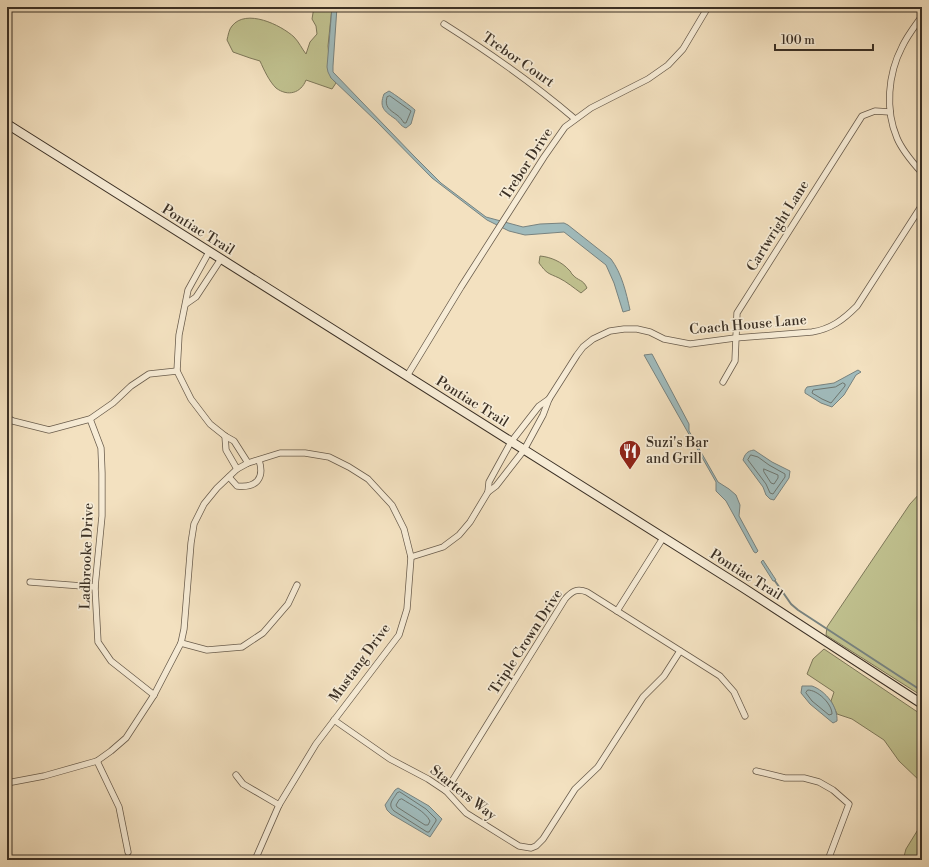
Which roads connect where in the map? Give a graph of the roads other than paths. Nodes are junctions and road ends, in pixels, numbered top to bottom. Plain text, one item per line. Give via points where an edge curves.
1 (708, 7) edge
2 (922, 16) edge
3 (444, 24) dead end
4 (890, 112) junction
5 (575, 119) junction
6 (7, 124) edge
7 (922, 173) edge
8 (922, 205) edge
9 (209, 252) junction
10 (221, 259) junction
11 (186, 304) junction
12 (735, 338) junction
13 (177, 371) junction
14 (407, 376) junction
15 (723, 382) dead end
16 (550, 399) junction
17 (7, 418) edge
18 (90, 419) junction
19 (225, 436) junction
20 (511, 442) junction
21 (524, 450) junction
22 (260, 460) junction
23 (248, 463) junction
24 (237, 469) junction
25 (229, 477) junction
26 (488, 492) junction
27 (663, 538) junction
28 (411, 557) junction
29 (30, 582) dead end
30 (297, 586) dead end
31 (95, 587) junction
32 (617, 611) junction
33 (181, 643) junction
34 (680, 651) junction
35 (154, 694) junction
36 (922, 704) edge
37 (745, 716) dead end
38 (334, 720) junction
39 (97, 761) junction
40 (756, 771) dead end
41 (236, 775) dead end
42 (7, 784) edge
43 (446, 791) junction
44 (279, 805) junction
45 (128, 852) dead end
46 (255, 860) edge
47 (828, 860) edge

1 - 5 street, Trebor Drive via 683,48 668,65 648,79
2 - 4 street via 895,63 891,78
3 - 5 street, Trebor Court via 550,97
4 - 7 street via 897,138
4 - 12 street, Cartwright Lane via 875,111 862,116 737,313
5 - 14 street, Trebor Drive via 557,138
6 - 9 main road, Pontiac Trail
8 - 12 street, Coach House Lane via 857,306 846,318 822,330
9 - 10 main road, Pontiac Trail
9 - 11 street via 188,290
10 - 11 street via 196,297
10 - 14 main road, Pontiac Trail
11 - 13 street via 179,335
12 - 15 street, Cartwright Lane via 735,361
12 - 16 street, Coach House Lane via 690,344 664,339 637,329 610,331 592,339 583,347
13 - 18 street via 149,374
13 - 19 street via 191,399 210,424
14 - 20 main road, Pontiac Trail
16 - 20 street, Coach House Lane via 539,406
16 - 21 street, Coach House Lane
17 - 18 street via 49,430
18 - 31 street, Ladbrooke Drive via 101,448 102,473 102,516
19 - 23 street via 234,441
19 - 24 street via 226,450
20 - 21 main road, Pontiac Trail
20 - 26 street, Coach House Lane via 489,482
21 - 26 street, Coach House Lane via 496,486
21 - 27 main road, Pontiac Trail
22 - 23 street, Mustang Drive
22 - 25 street via 262,474 251,485 237,486
22 - 28 street, Mustang Drive via 280,453 305,453 329,457 368,479 392,505 404,529
23 - 24 street, Mustang Drive
24 - 25 street, Mustang Drive
25 - 33 street, Mustang Drive via 204,504 194,524
26 - 28 street via 459,535 444,547
27 - 32 street
27 - 36 main road, Pontiac Trail
28 - 38 street, Mustang Drive via 407,608 399,635
29 - 31 street
30 - 33 street via 288,604 263,633 242,647 207,650
31 - 35 street, Ladbrooke Drive via 98,642 111,661
32 - 34 street, Triple Crown Drive
32 - 43 street, Triple Crown Drive via 583,590 570,594
33 - 35 street, Mustang Drive
34 - 37 street, Triple Crown Drive via 720,676 734,692
34 - 43 street, Starters Way via 664,676 643,698 598,768 575,789 536,846 519,846 481,824 466,813
35 - 39 street, Mustang Drive via 126,738
38 - 43 street, Starters Way via 390,759
38 - 44 street, Mustang Drive via 316,744
39 - 42 street
39 - 45 street via 119,807
40 - 47 street via 819,782 849,804
41 - 44 street via 243,784
44 - 46 street, Mustang Drive

